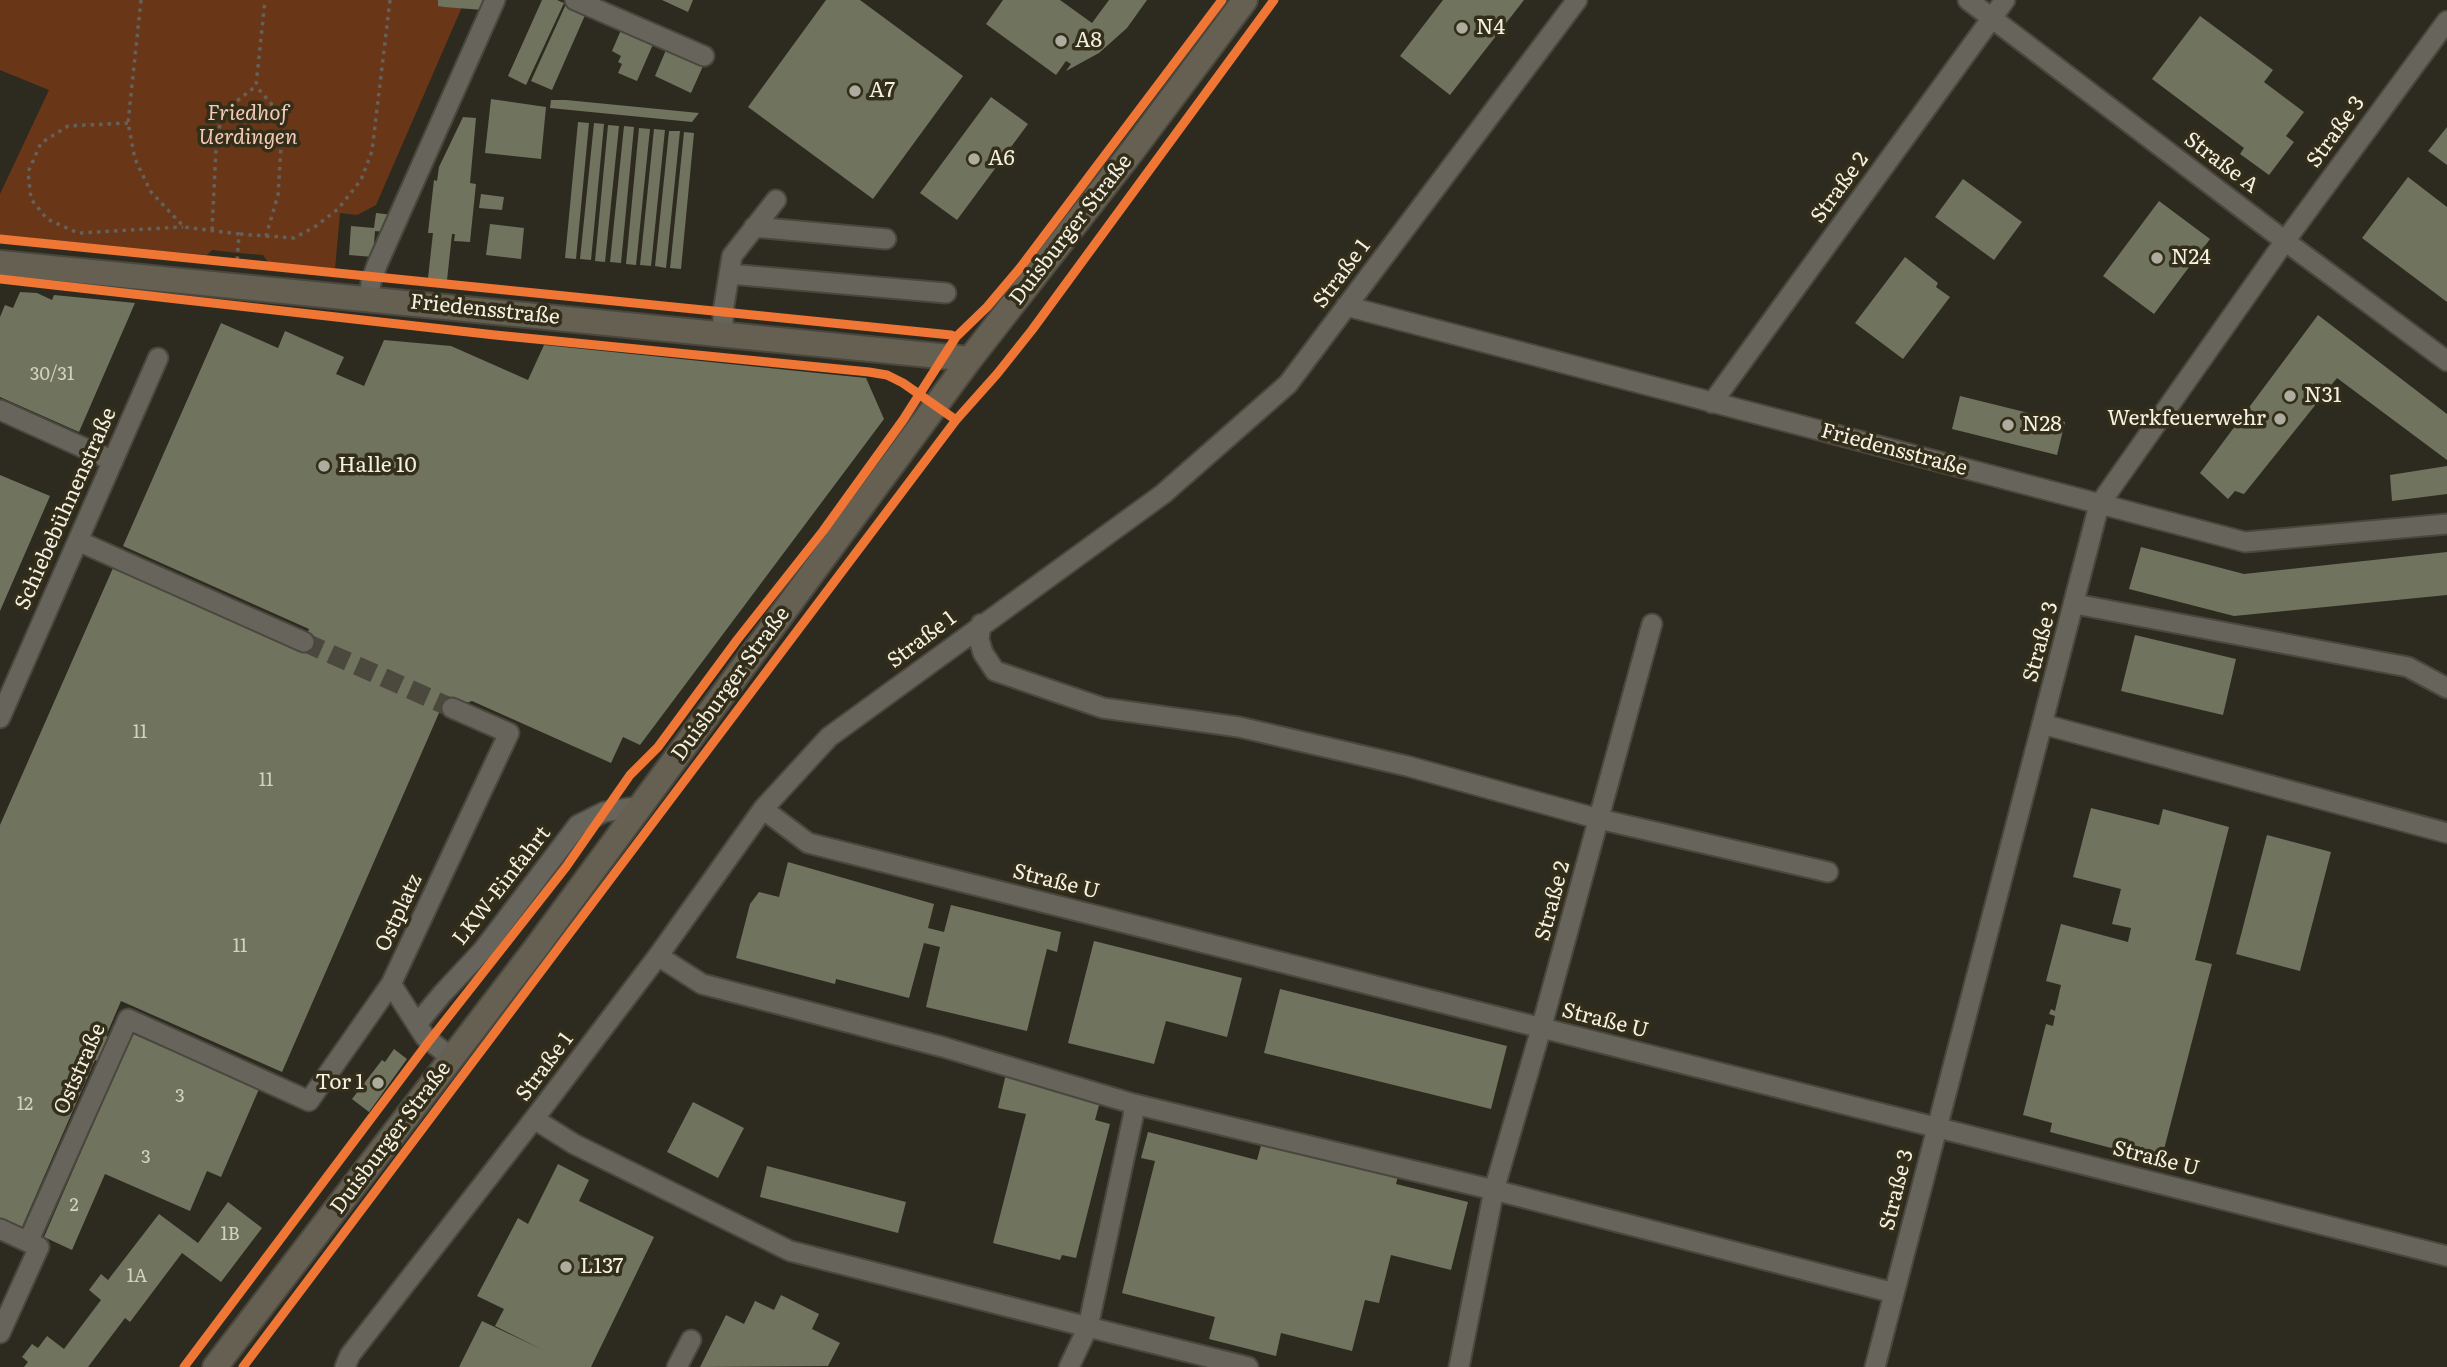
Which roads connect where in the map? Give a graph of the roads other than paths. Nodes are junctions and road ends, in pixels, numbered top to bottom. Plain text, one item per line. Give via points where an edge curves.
1 (495, 0) edge
2 (575, 0) edge
3 (1245, 0) edge
4 (1577, 0) edge
5 (1968, 0) edge
6 (2005, 0) edge
7 (1992, 18) junction
8 (2447, 21) edge
9 (704, 56) dead end
10 (776, 200) dead end
11 (754, 227) junction
12 (886, 239) dead end
13 (2285, 241) junction
14 (0, 263) edge
15 (729, 274) junction
16 (946, 293) dead end
17 (369, 299) junction
18 (1346, 306) junction
19 (723, 334) junction
20 (158, 358) dead end
21 (970, 359) junction
22 (2447, 361) edge
23 (1712, 402) junction
24 (0, 410) edge
25 (113, 461) junction
26 (2099, 505) junction
27 (2447, 524) edge
28 (78, 541) junction
29 (2075, 604) junction
30 (981, 624) junction
31 (1652, 625) dead end
32 (304, 642) tunnel mouth
33 (2447, 688) edge
34 (452, 708) tunnel mouth
35 (0, 718) edge
36 (2042, 724) junction
37 (641, 806) junction
38 (763, 809) junction
39 (1599, 819) junction
40 (2447, 833) edge
41 (1828, 872) dead end
42 (658, 956) junction
43 (391, 984) junction
44 (417, 1024) junction
45 (1541, 1029) junction
46 (452, 1058) junction
47 (309, 1101) joint
48 (1133, 1104) junction
49 (534, 1119) junction
50 (1937, 1126) junction
51 (1494, 1189) junction
52 (0, 1230) edge
53 (28, 1242) junction
54 (2447, 1256) edge
55 (1894, 1293) junction
56 (1088, 1327) junction
57 (0, 1333) edge
58 (691, 1340) dead end
59 (215, 1367) edge
60 (345, 1367) edge
61 (677, 1367) edge
62 (1069, 1367) edge
63 (1248, 1367) edge
64 (1459, 1367) edge
65 (1875, 1367) edge

1 - 17 lane via 377,265
2 - 9 lane
3 - 21 main road, Duisburger Straße
4 - 18 lane, Straße 1
5 - 7 lane, Straße A
6 - 7 lane, Straße 2
7 - 13 lane, Straße A
7 - 23 lane, Straße 2
8 - 13 lane, Straße 3
10 - 11 lane
11 - 12 lane
11 - 15 lane via 732,256
13 - 22 lane, Straße A
13 - 26 lane, Straße 3
14 - 17 main road, Friedensstraße
15 - 16 lane
15 - 19 lane
17 - 19 main road, Friedensstraße
18 - 23 lane, Friedensstraße
18 - 30 lane, Straße 1 via 1288,384 1163,494
19 - 21 main road, Friedensstraße
20 - 25 lane, Schiebebühnenstraße
21 - 37 main road, Duisburger Straße
23 - 26 lane, Friedensstraße
24 - 25 lane
25 - 28 lane, Schiebebühnenstraße
26 - 27 lane, Friedensstraße via 2245,542
26 - 29 lane, Straße 3
28 - 32 lane
28 - 35 lane, Schiebebühnenstraße
29 - 33 lane via 2408,667
29 - 36 lane, Straße 3
30 - 38 lane, Straße 1 via 829,737
30 - 39 lane via 982,653 995,671 1103,708 1239,727 1407,766
31 - 39 lane, Straße 2
34 - 43 lane, Ostplatz via 509,733
36 - 40 lane
36 - 50 lane, Straße 3
37 - 44 lane, LKW-Einfahrt via 604,812 578,825 483,950
37 - 46 main road, Duisburger Straße
38 - 42 lane, Straße 1
38 - 45 lane, Straße U via 808,843
39 - 41 lane
39 - 45 lane, Straße 2
42 - 48 lane via 702,984 943,1047
42 - 49 lane, Straße 1
43 - 44 lane
43 - 47 lane, Ostplatz
44 - 46 lane via 425,1037
45 - 50 lane, Straße U
45 - 51 lane, Straße 2
46 - 59 main road, Duisburger Straße
47 - 53 lane, Oststraße via 128,1019
48 - 51 lane
48 - 56 lane
49 - 56 lane via 574,1144 790,1251
49 - 60 lane, Straße 1
50 - 54 lane, Straße U
50 - 55 lane, Straße 3
51 - 55 lane
51 - 64 lane, Straße 2
52 - 53 lane
53 - 57 lane via 39,1247
55 - 65 lane, Straße 3
56 - 62 lane
56 - 63 lane
58 - 61 lane

